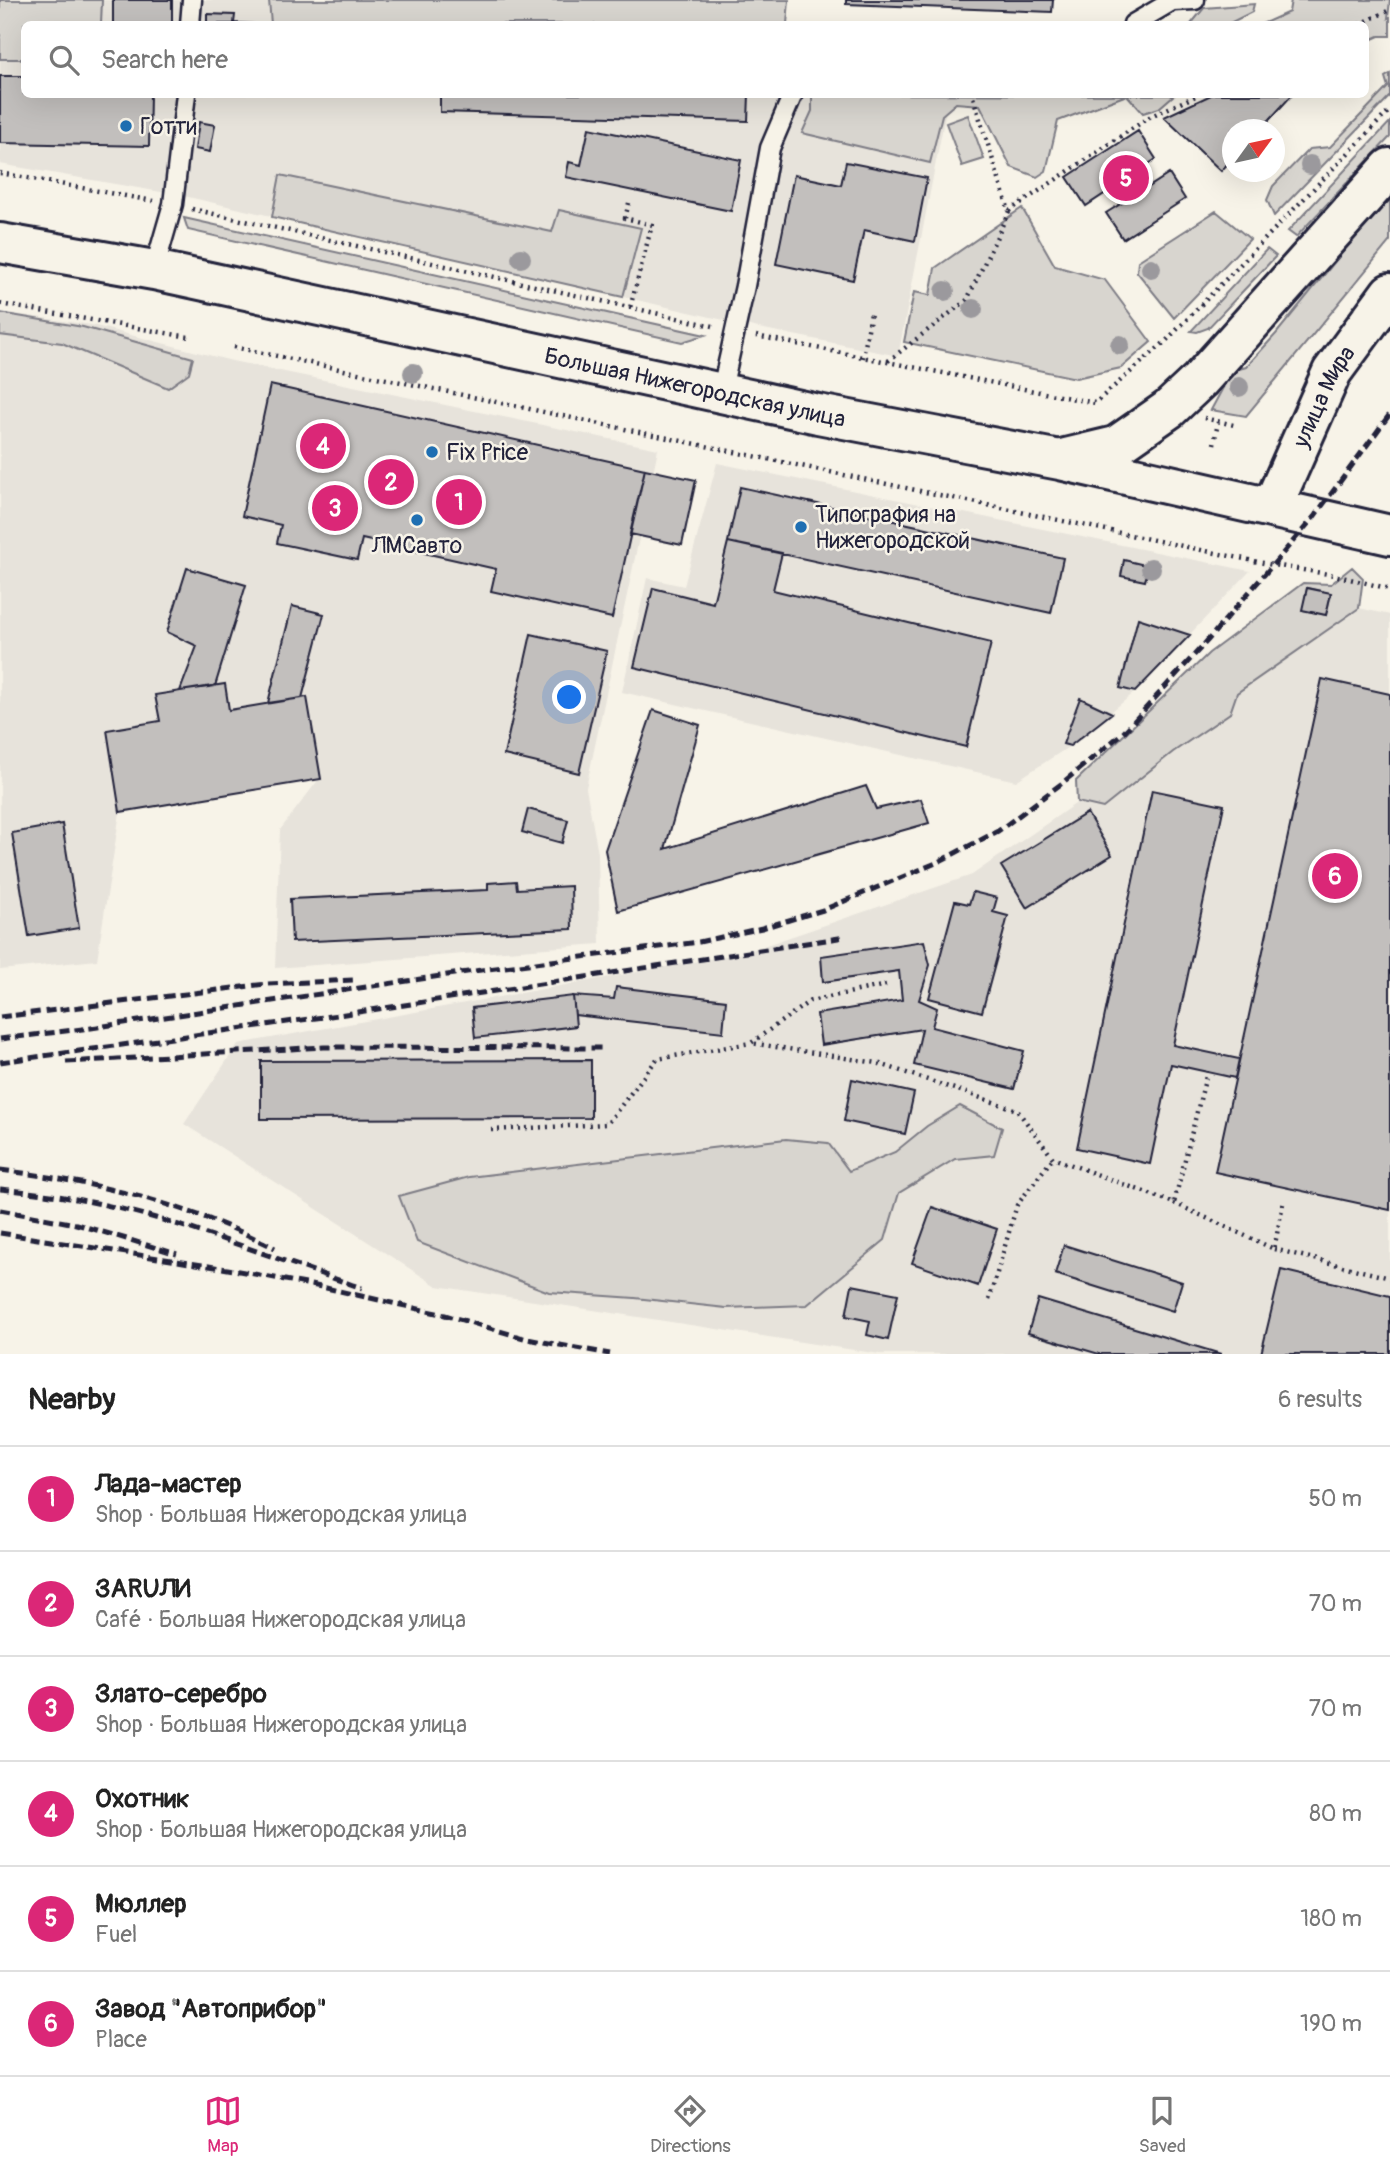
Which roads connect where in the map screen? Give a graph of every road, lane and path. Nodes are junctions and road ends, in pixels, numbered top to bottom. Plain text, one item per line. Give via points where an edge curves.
1 (192, 0) edge
2 (1195, 0) edge
3 (1174, 1) edge
4 (1390, 10) edge
5 (190, 21) edge
6 (1138, 21) edge
7 (1366, 21) edge
8 (186, 98) edge
9 (791, 98) edge
10 (973, 98) edge
11 (1191, 98) edge
12 (1390, 110) edge
13 (1390, 168) edge
14 (0, 173) edge
15 (629, 203) dead end
16 (173, 204) junction
17 (1009, 211) junction
18 (0, 243) edge
19 (155, 270) junction
20 (1390, 293) edge
21 (0, 304) edge
22 (630, 308) junction
23 (872, 313) dead end
24 (734, 331) junction
25 (189, 337) dead end
26 (234, 346) dead end
27 (863, 358) junction
28 (888, 362) junction
29 (721, 394) junction
30 (1197, 416) dead end
31 (1218, 422) junction
32 (1234, 425) dead end
33 (1214, 444) dead end
34 (1060, 460) junction
35 (1272, 508) junction
36 (1390, 534) edge
37 (1390, 589) edge
38 (886, 985) dead end
39 (751, 1043) junction
40 (1207, 1072) dead end
41 (491, 1130) dead end
42 (1053, 1158) junction
43 (1284, 1199) dead end
44 (1174, 1203) junction
45 (1274, 1249) junction
46 (1390, 1278) edge
47 (989, 1300) dead end

1 - 5 lane
2 - 3 lane
3 - 6 lane
4 - 7 path
8 - 16 lane
9 - 24 lane via 770,148
10 - 17 path
11 - 17 path via 1151,116
12 - 28 path via 1175,332 1095,403
13 - 34 main road via 1169,409 1116,446
14 - 16 path
15 - 22 path via 625,218 652,225
16 - 19 lane
16 - 22 path
17 - 28 path via 967,300
18 - 19 main road, Большая Нижегородская улица
19 - 29 main road, Большая Нижегородская улица
20 - 35 main road, улица Мира via 1332,372
21 - 25 path
22 - 24 path
23 - 27 path
24 - 27 path
24 - 29 lane
26 - 37 path
27 - 28 path
29 - 34 main road, Большая Нижегородская улица
30 - 31 path
31 - 32 path
31 - 33 path
34 - 35 main road, Большая Нижегородская улица
35 - 36 main road, Большая Нижегородская улица
38 - 39 path via 810,1001
39 - 41 path via 657,1059 607,1124
39 - 42 path via 877,1063 1017,1110
40 - 44 path
42 - 44 path
42 - 47 path via 1017,1205
43 - 45 path
44 - 45 path
45 - 46 path

